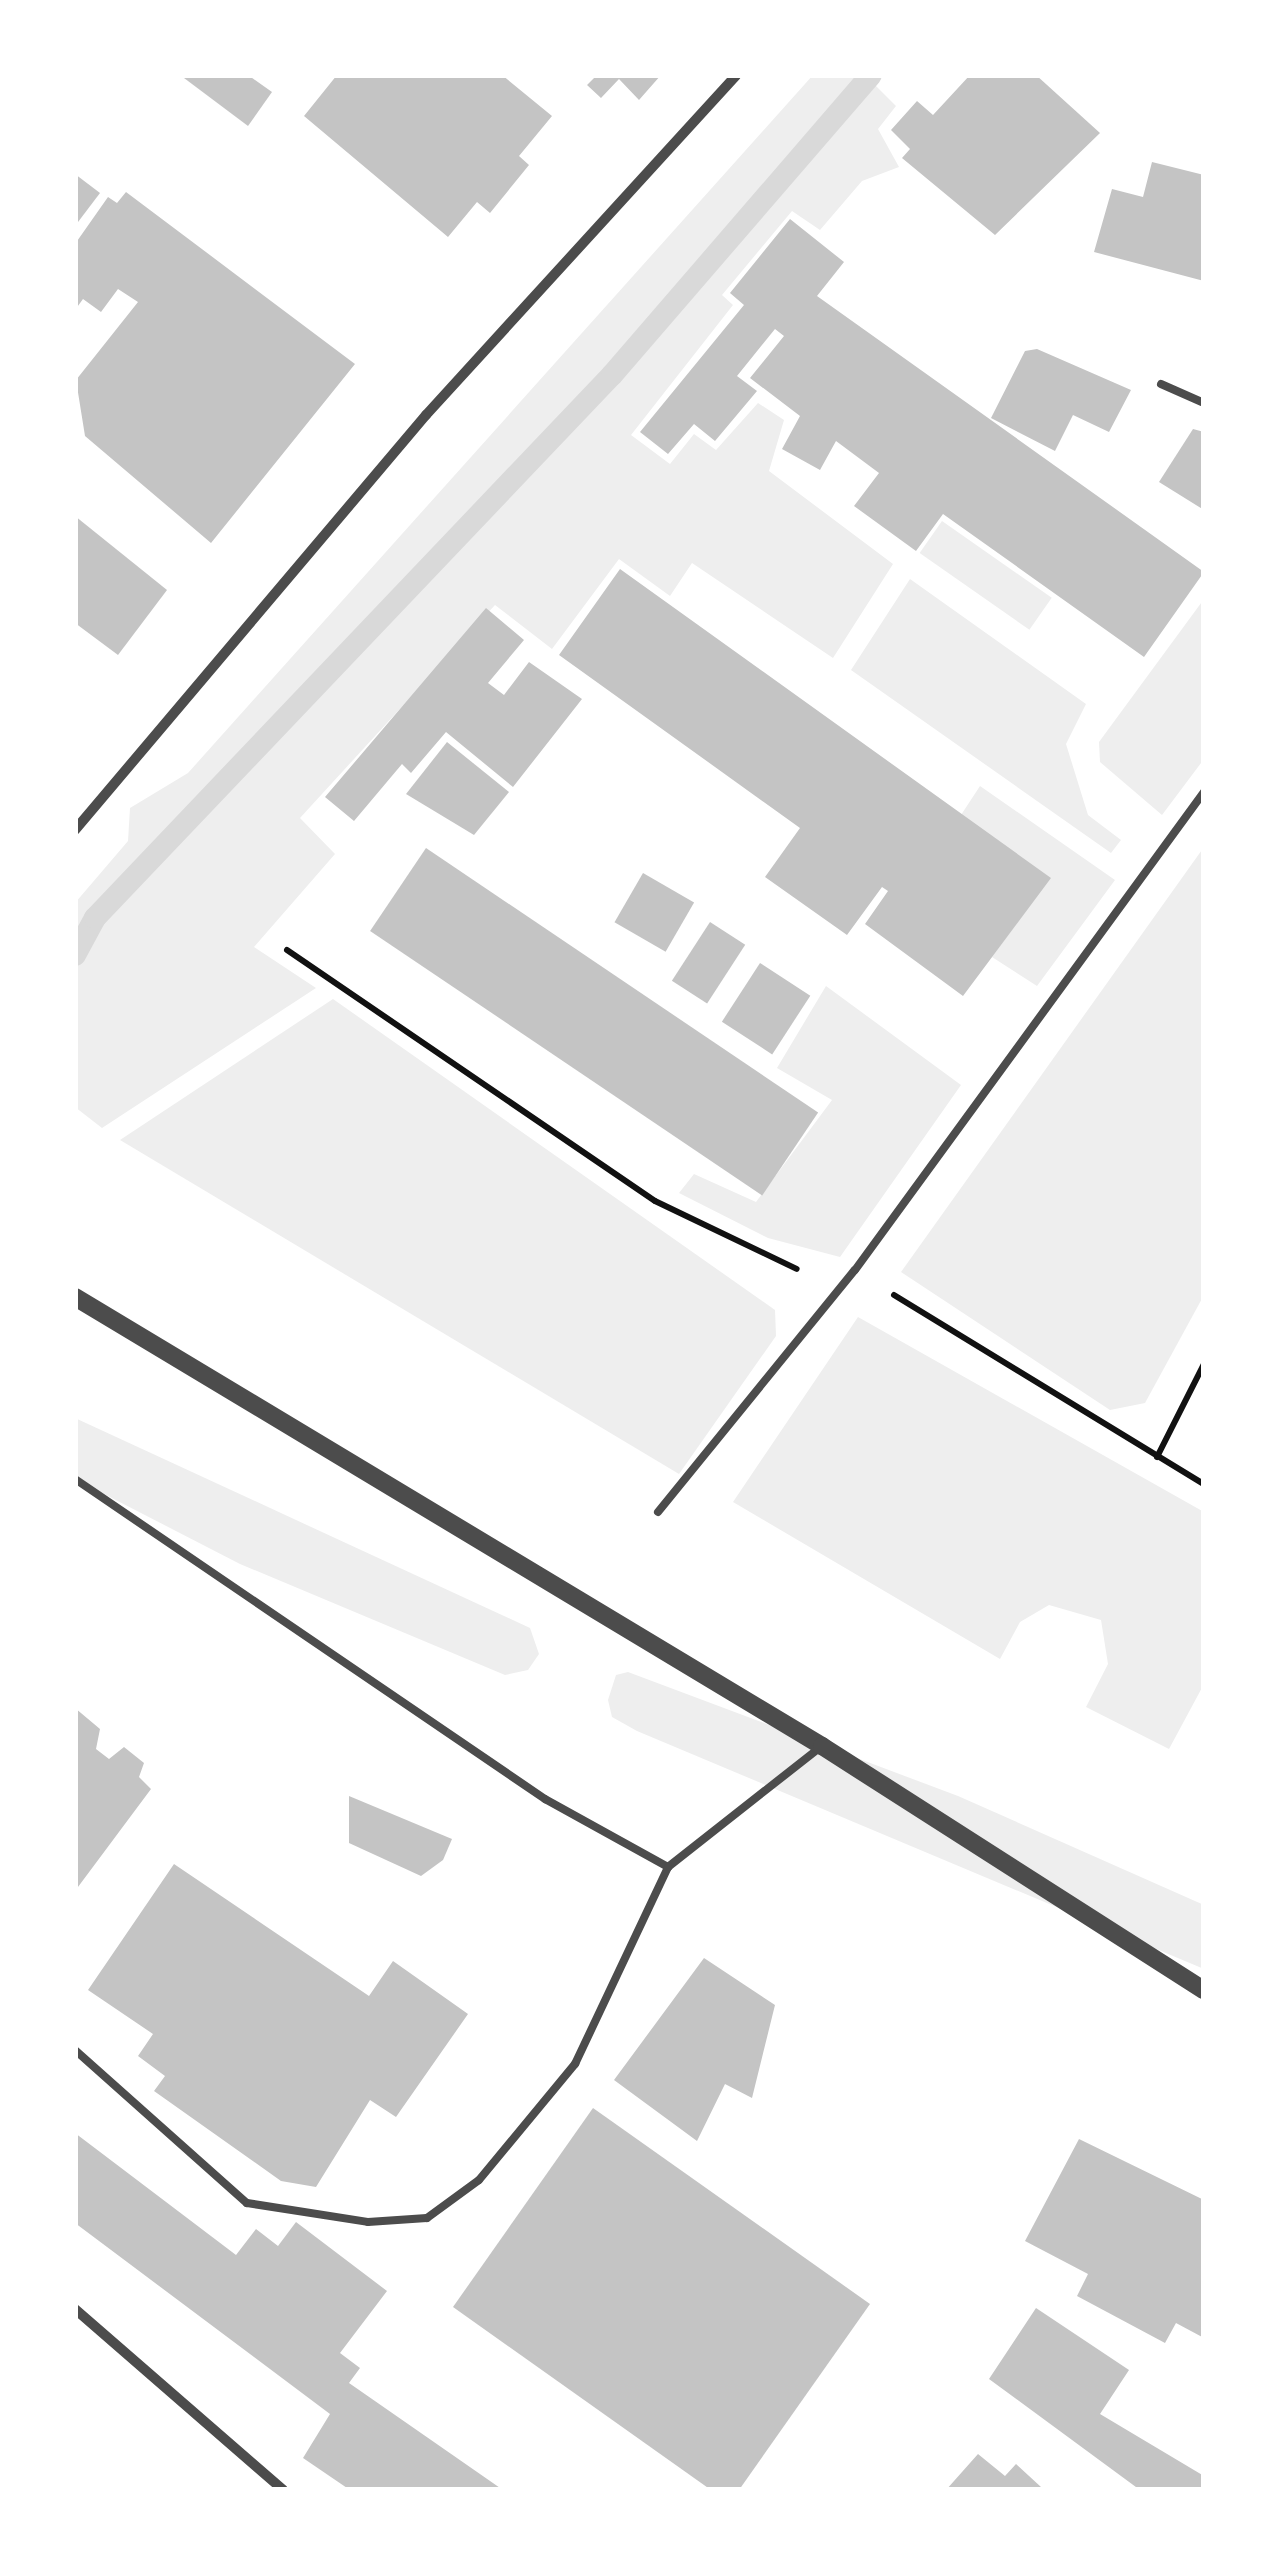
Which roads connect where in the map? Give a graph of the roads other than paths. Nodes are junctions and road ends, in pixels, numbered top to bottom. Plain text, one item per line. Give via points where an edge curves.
1 (736, 75) edge
2 (1162, 384) dead end
3 (1204, 403) edge
4 (1204, 792) edge
5 (75, 830) edge
6 (78, 1305) edge
7 (75, 1479) edge
8 (658, 1512) dead end
9 (822, 1746) junction
10 (668, 1868) junction
11 (1204, 1990) edge
12 (75, 2050) edge
13 (75, 2309) edge
14 (282, 2490) edge

1 - 5 street via 426,415
2 - 3 lane
4 - 8 lane via 855,1270
6 - 9 street
7 - 10 lane via 545,1798
9 - 10 lane
9 - 11 street
10 - 12 lane via 575,2064 480,2180 428,2218 368,2222 246,2203
13 - 14 street

